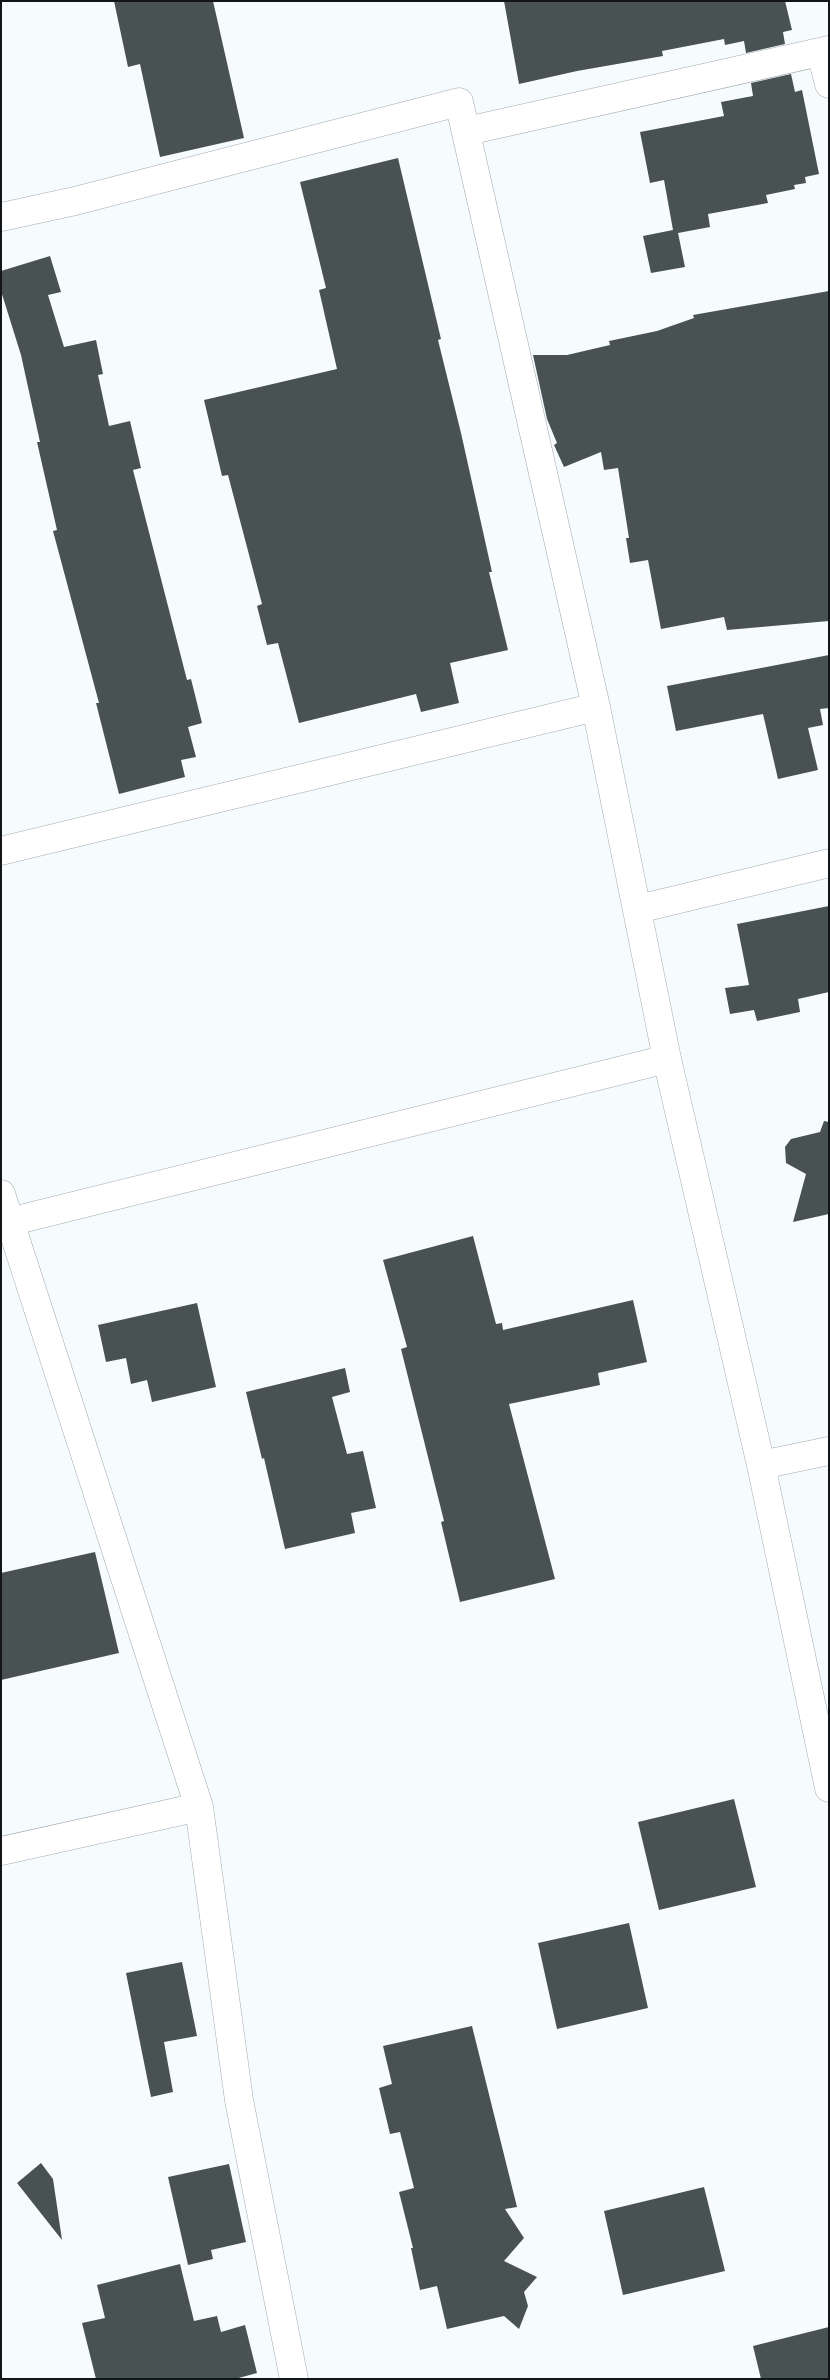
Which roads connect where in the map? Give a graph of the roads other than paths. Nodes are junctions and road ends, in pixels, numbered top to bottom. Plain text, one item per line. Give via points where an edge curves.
1 (825, 51) edge
2 (829, 84) edge
3 (467, 131) junction
4 (1, 217) edge
5 (596, 707) junction
6 (1, 852) edge
7 (829, 863) edge
8 (638, 908) junction
9 (667, 1059) junction
10 (1, 1194) edge
11 (6, 1222) edge
12 (829, 1451) edge
13 (761, 1465) junction
14 (829, 1788) edge
15 (199, 1807) junction
16 (1, 1851) edge
17 (294, 2379) edge

1 - 2 street
1 - 3 street
3 - 4 street via 460,102
3 - 5 street
5 - 6 street
5 - 8 street
7 - 8 street
8 - 9 street
9 - 11 street
9 - 13 street
10 - 11 street
11 - 15 street
12 - 13 street
13 - 14 street
15 - 16 street
15 - 17 street via 239,2100

